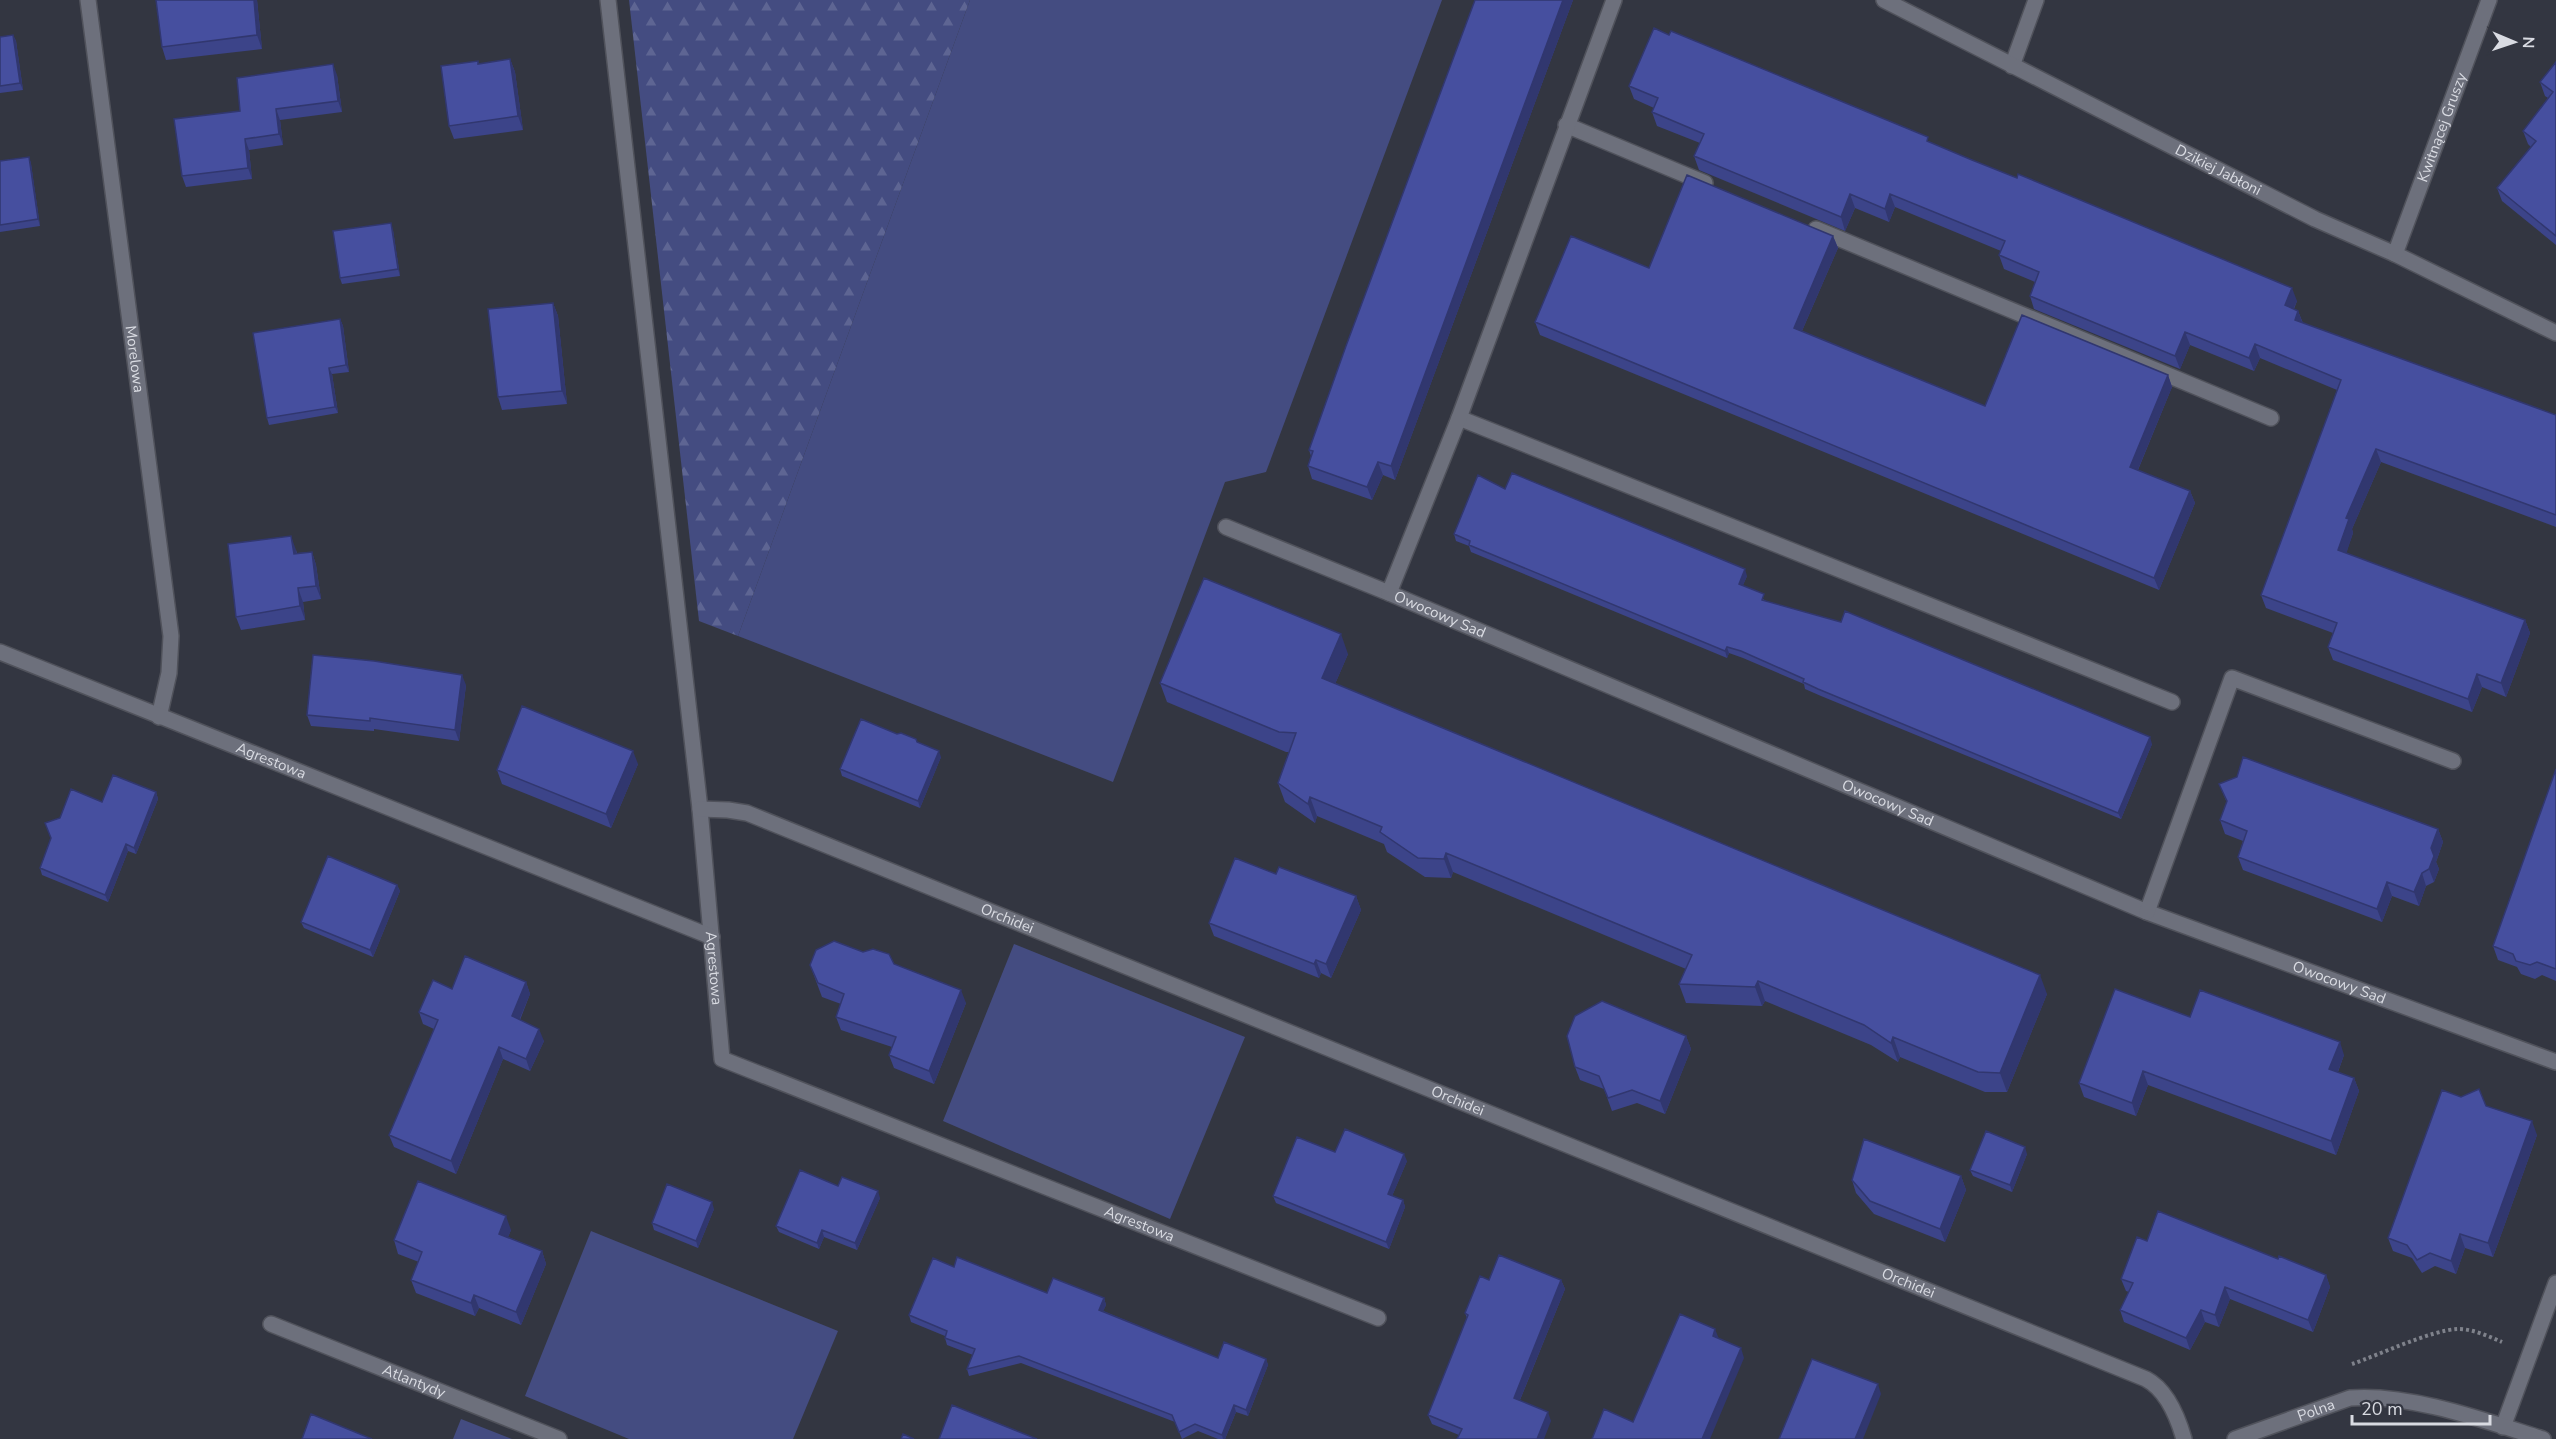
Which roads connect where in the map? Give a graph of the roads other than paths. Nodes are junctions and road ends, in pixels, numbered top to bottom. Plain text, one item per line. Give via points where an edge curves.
1 (88, 0) edge
2 (608, 0) edge
3 (1614, 0) edge
4 (1884, 0) edge
5 (2036, 0) edge
6 (2489, 0) edge
7 (2012, 66) junction
8 (1566, 125) junction
9 (1720, 189) edge
10 (1797, 221) edge
11 (2396, 254) junction
12 (2556, 333) edge
13 (2271, 417) dead end
14 (1459, 418) junction
15 (1226, 527) dead end
16 (1389, 593) junction
17 (0, 651) edge
18 (2172, 702) dead end
19 (159, 717) junction
20 (2453, 760) dead end
21 (700, 809) junction
22 (2146, 912) junction
23 (712, 937) junction
24 (2556, 1062) edge
25 (2556, 1283) edge
26 (1378, 1318) dead end
27 (271, 1324) dead end
28 (2503, 1426) junction
29 (560, 1439) edge
30 (2184, 1439) edge
31 (2235, 1439) edge
32 (2543, 1439) edge

1 - 19 street, Morelowa via 171,636 169,673
2 - 21 street
3 - 8 street
4 - 7 street, Dzikiej Jabłoni
5 - 7 street
6 - 11 street, Kwitnącej Gruszy
7 - 11 street, Dzikiej Jabłoni via 2315,219
8 - 9 street
8 - 14 street
10 - 13 street
11 - 12 street, Dzikiej Jabłoni
14 - 16 street
14 - 18 street
15 - 16 street, Owocowy Sad
16 - 22 street, Owocowy Sad
17 - 19 street, Agrestowa
19 - 23 street, Agrestowa
20 - 22 street via 2232,678
21 - 23 street
21 - 30 street, Orchidei via 747,813 2146,1379 2160,1389
22 - 24 street, Owocowy Sad
23 - 26 street, Agrestowa via 722,1059
25 - 28 street
27 - 29 street, Atlantydy
28 - 31 street, Polna via 2403,1400 2370,1396 2350,1398
28 - 32 street, Polna

